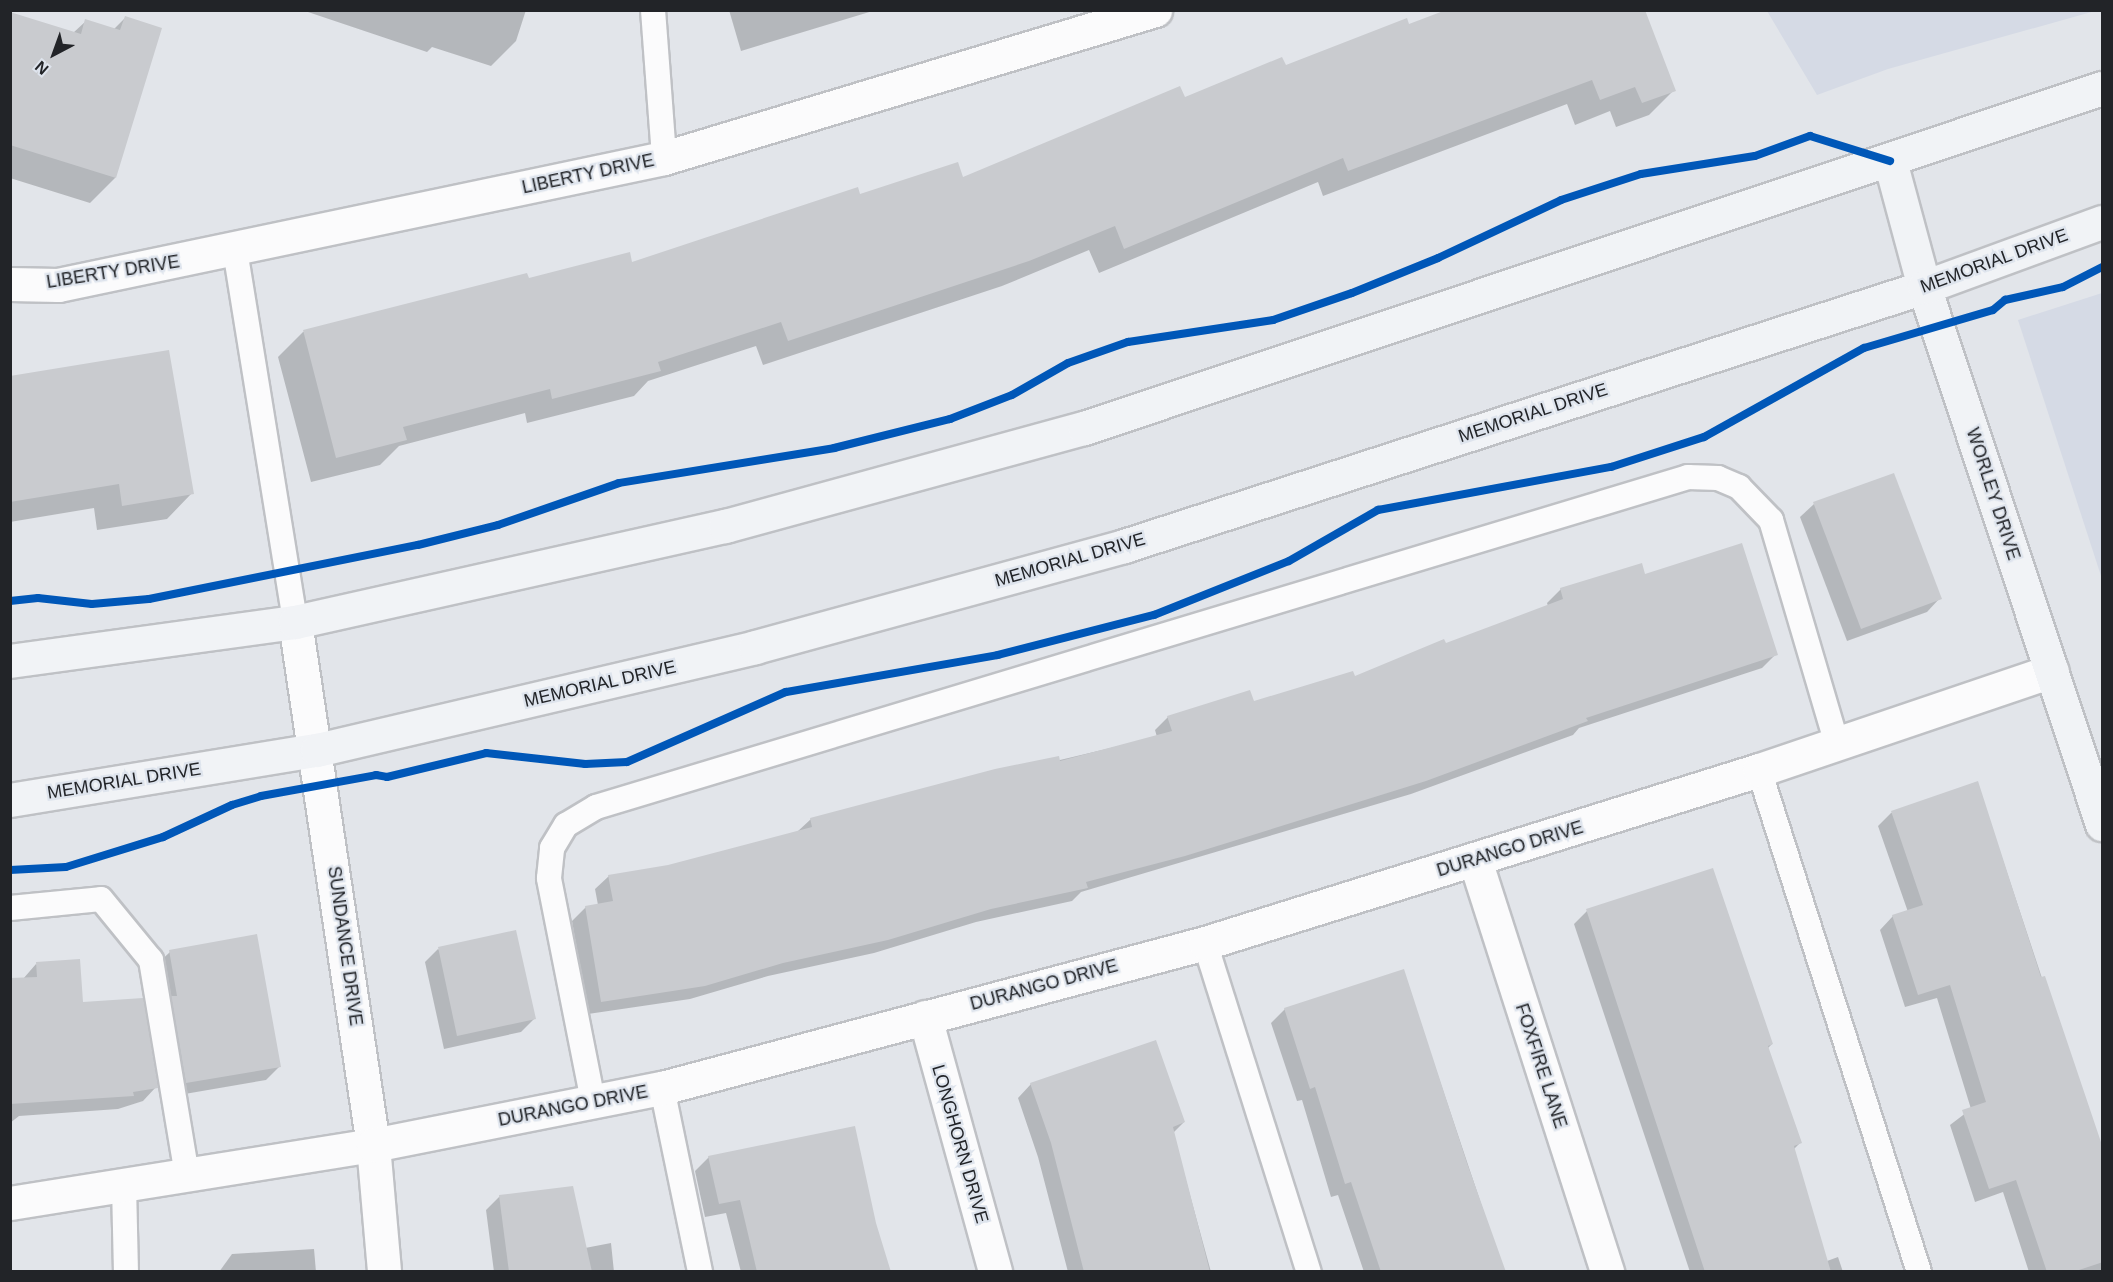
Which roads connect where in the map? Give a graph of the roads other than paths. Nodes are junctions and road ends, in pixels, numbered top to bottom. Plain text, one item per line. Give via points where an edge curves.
1 (653, 10) edge
2 (1155, 10) edge
3 (2103, 88) edge
4 (664, 158) junction
5 (1890, 161) junction
6 (2103, 222) edge
7 (236, 250) junction
8 (10, 284) edge
9 (1924, 287) junction
10 (295, 622) junction
11 (10, 661) edge
12 (2052, 671) junction
13 (1837, 744) junction
14 (317, 750) junction
15 (1759, 770) junction
16 (10, 800) edge
17 (2103, 824) edge
18 (1475, 860) junction
19 (10, 908) edge
20 (1204, 943) junction
21 (925, 1017) junction
22 (662, 1088) junction
23 (593, 1101) junction
24 (373, 1145) junction
25 (187, 1175) junction
26 (124, 1185) junction
27 (10, 1203) edge
28 (126, 1272) edge
29 (384, 1272) edge
30 (700, 1272) edge
31 (995, 1272) edge
32 (1309, 1272) edge
33 (1607, 1272) edge
34 (1919, 1272) edge

1 - 4 lane
2 - 4 street, LIBERTY DRIVE
3 - 5 street
4 - 7 street, LIBERTY DRIVE
5 - 9 street, WORLEY DRIVE
5 - 10 street via 1084,428 725,526
6 - 9 street, MEMORIAL DRIVE
7 - 8 street, LIBERTY DRIVE via 58,285
7 - 10 lane
9 - 12 street, WORLEY DRIVE
9 - 14 street, MEMORIAL DRIVE via 1124,546 755,647
10 - 11 street
10 - 14 street, SUNDANCE DRIVE
12 - 13 street, DURANGO DRIVE
12 - 17 street, WORLEY DRIVE
13 - 15 street, DURANGO DRIVE
13 - 23 lane via 1771,520 1739,487 1718,478 1688,477 596,807 567,825 552,848 549,878
14 - 16 street, MEMORIAL DRIVE
14 - 24 street, SUNDANCE DRIVE
15 - 18 street, DURANGO DRIVE
15 - 34 lane
18 - 20 street, DURANGO DRIVE
18 - 33 street, FOXFIRE LANE
19 - 25 lane via 101,899 152,960
20 - 21 street, DURANGO DRIVE
20 - 32 lane
21 - 22 street, DURANGO DRIVE
21 - 31 street, LONGHORN DRIVE
22 - 23 street, DURANGO DRIVE
22 - 30 lane
23 - 24 street, DURANGO DRIVE
24 - 25 street, DURANGO DRIVE
24 - 29 street, SUNDANCE DRIVE
25 - 26 street, DURANGO DRIVE
26 - 27 street, DURANGO DRIVE
26 - 28 lane

